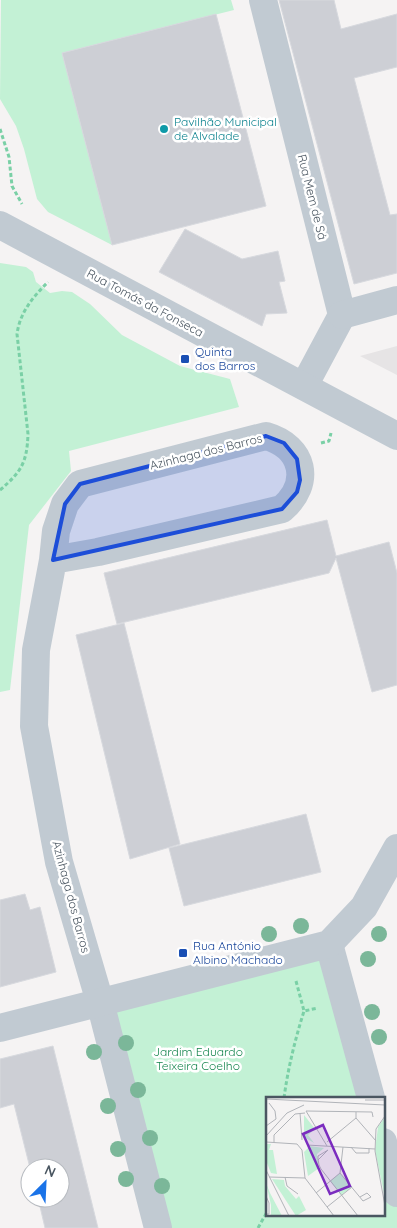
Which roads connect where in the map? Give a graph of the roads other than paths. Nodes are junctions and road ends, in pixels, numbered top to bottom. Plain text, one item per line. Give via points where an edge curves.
1 (263, 0) edge
2 (0, 225) edge
3 (397, 300) edge
4 (342, 315) junction
5 (304, 386) junction
6 (397, 436) edge
7 (53, 560) junction
8 (397, 848) edge
9 (329, 944) junction
10 (100, 1002) junction
11 (0, 1028) edge
12 (371, 1097) edge
13 (384, 1146) edge
14 (397, 1193) edge
15 (158, 1228) edge

1 - 4 street, Rua Mem de Sá
2 - 5 street, Rua Tomás da Fonseca
3 - 4 street
4 - 5 street
5 - 6 street, Rua Tomás da Fonseca
7 - 7 street, Azinhaga dos Barros via 282,509 297,492 300,480 297,459 284,443 266,436 80,484 65,504 56,531
7 - 10 street, Azinhaga dos Barros via 36,650 34,726 59,862
8 - 9 street via 364,907
9 - 10 street
9 - 12 street
10 - 11 street
10 - 15 street, Azinhaga dos Barros
13 - 14 street

